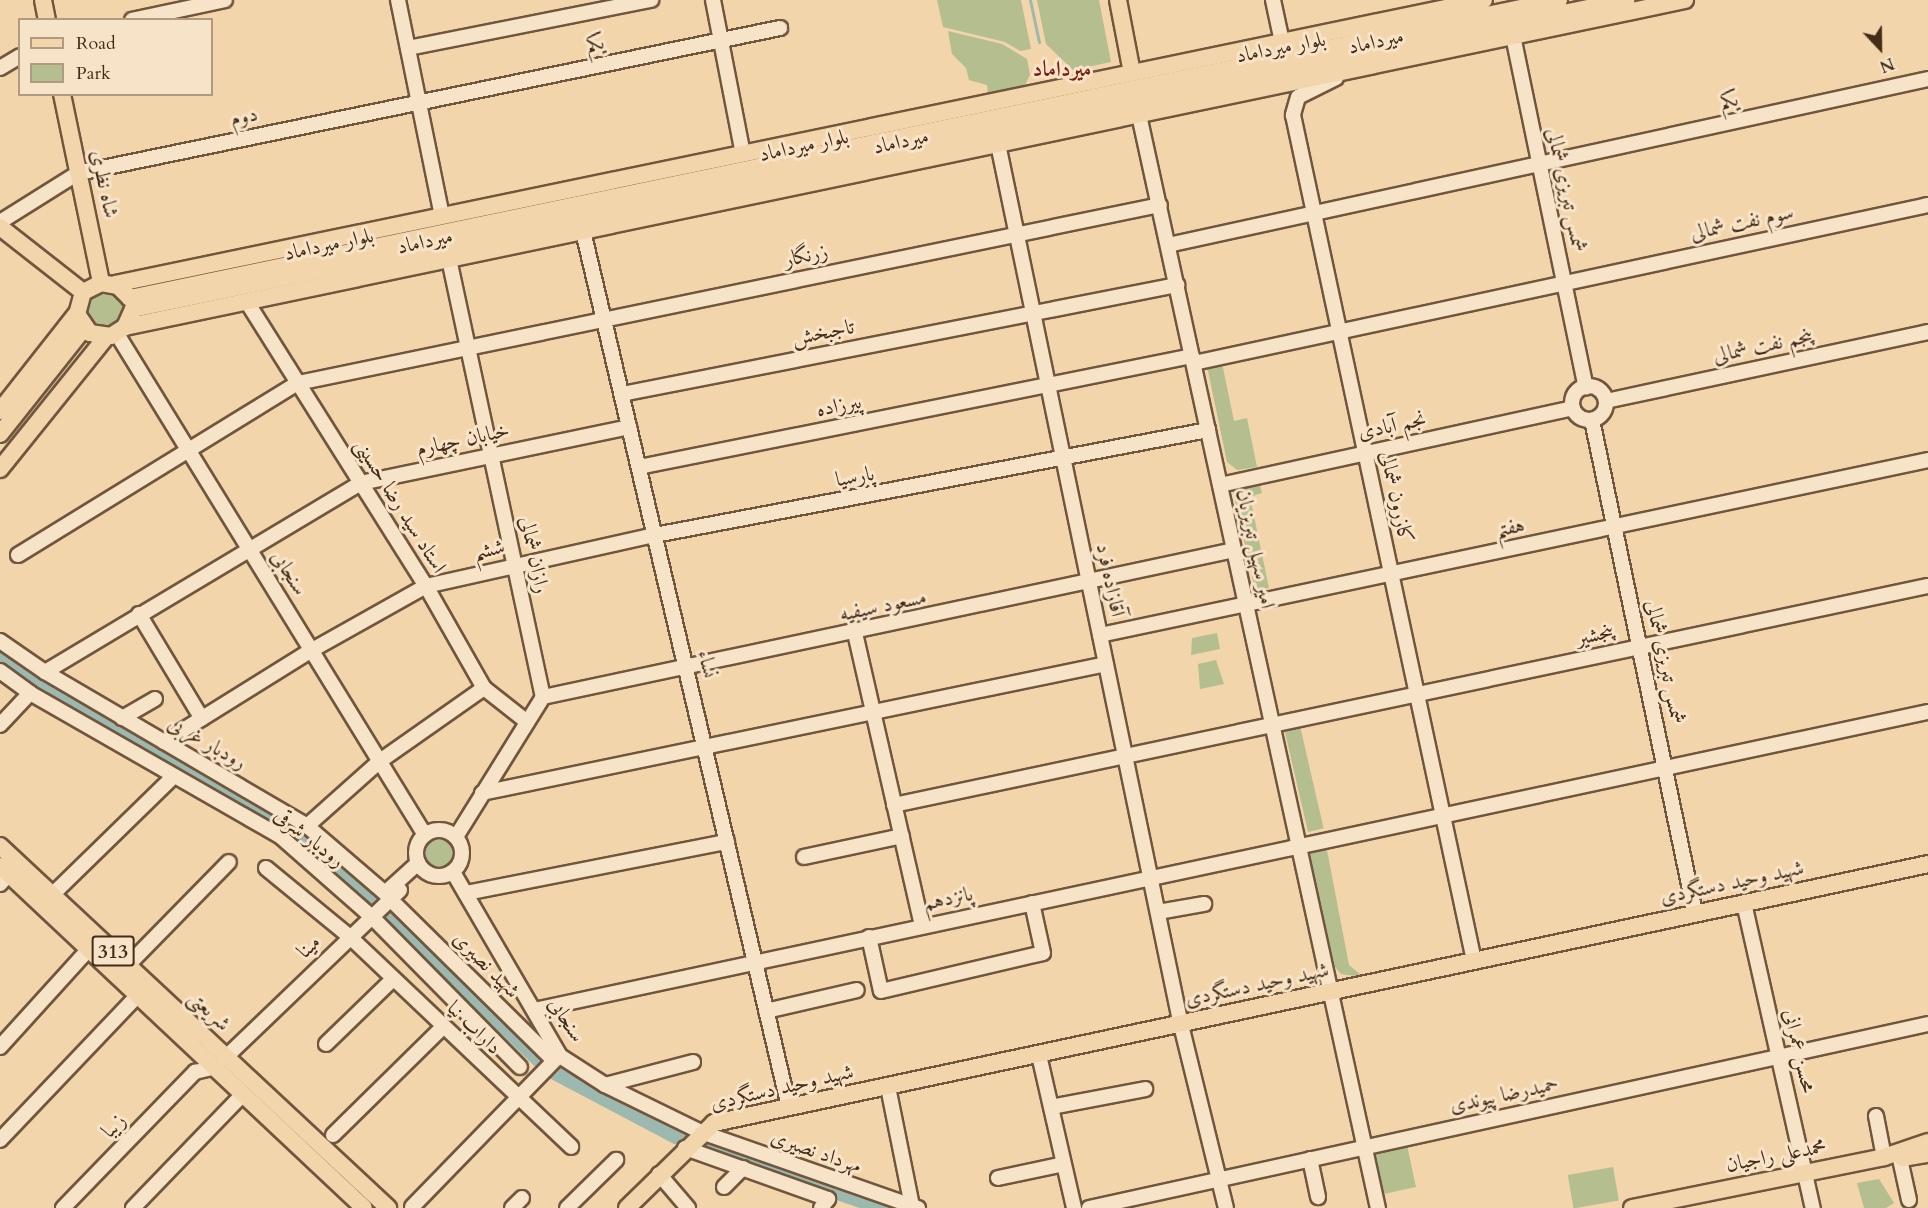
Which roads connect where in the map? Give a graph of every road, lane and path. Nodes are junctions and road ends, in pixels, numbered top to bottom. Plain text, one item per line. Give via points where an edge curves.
1 (43, 0) edge
2 (225, 0) edge
3 (398, 0) edge
4 (651, 0) edge
5 (713, 0) edge
6 (1118, 0) edge
7 (1273, 0) edge
8 (1484, 0) edge
9 (1559, 0) edge
10 (1626, 0) edge
11 (1685, 0) edge
12 (47, 18) edge
13 (141, 18) edge
14 (780, 28) dead end
15 (1476, 32) junction
16 (1513, 36) junction
17 (721, 40) junction
18 (1282, 42) junction
19 (408, 48) junction
20 (1437, 52) junction
21 (18, 57) edge
22 (0, 68) edge
23 (1347, 71) junction
24 (1132, 73) junction
25 (1928, 79) edge
26 (62, 96) edge
27 (418, 102) junction
28 (1139, 115) junction
29 (998, 144) junction
30 (893, 150) junction
31 (743, 154) junction
32 (923, 160) junction
33 (1539, 164) junction
34 (78, 173) junction
35 (1160, 205) junction
36 (1928, 205) edge
37 (1313, 213) junction
38 (441, 216) junction
39 (0, 222) edge
40 (0, 227) edge
41 (583, 231) junction
42 (1017, 234) junction
43 (1168, 245) junction
44 (449, 260) junction
45 (1564, 282) junction
46 (108, 284) junction
47 (1177, 285) junction
48 (83, 292) junction
49 (247, 302) junction
50 (131, 303) junction
51 (1033, 314) junction
52 (81, 320) junction
53 (604, 320) junction
54 (1338, 331) junction
55 (1928, 332) edge
56 (116, 333) junction
57 (470, 348) junction
58 (1193, 360) junction
59 (43, 380) junction
60 (298, 383) junction
61 (1048, 386) junction
62 (1586, 387) junction
63 (62, 391) junction
64 (621, 394) junction
65 (1606, 401) junction
66 (1573, 408) junction
67 (0, 411) edge
68 (1592, 420) junction
69 (629, 427) junction
70 (1208, 430) junction
71 (0, 434) edge
72 (189, 449) junction
73 (1365, 453) junction
74 (492, 455) junction
75 (1064, 460) junction
76 (1928, 460) edge
77 (639, 466) junction
78 (0, 469) edge
79 (361, 483) junction
80 (1220, 486) junction
81 (1614, 527) junction
82 (655, 536) junction
83 (249, 548) junction
84 (1234, 550) junction
85 (18, 555) dead end
86 (515, 565) junction
87 (1391, 575) junction
88 (1089, 583) junction
89 (426, 586) junction
90 (1928, 586) edge
91 (1246, 605) junction
92 (139, 614) junction
93 (855, 633) junction
94 (1100, 635) junction
95 (0, 641) edge
96 (1640, 646) junction
97 (312, 650) junction
98 (1106, 664) junction
99 (686, 670) junction
100 (0, 671) edge
101 (45, 672) junction
102 (484, 688) junction
103 (30, 693) junction
104 (543, 697) junction
105 (1418, 697) junction
106 (155, 699) dead end
107 (1928, 712) edge
108 (873, 713) junction
109 (122, 718) junction
110 (201, 719) junction
111 (527, 722) junction
112 (0, 725) edge
113 (1273, 728) junction
114 (164, 742) junction
115 (706, 748) junction
116 (1125, 755) junction
117 (380, 761) junction
118 (1666, 767) junction
119 (173, 777) junction
120 (482, 793) junction
121 (894, 805) junction
122 (1443, 814) junction
123 (307, 826) junction
124 (425, 835) junction
125 (902, 836) junction
126 (456, 837) junction
127 (727, 842) junction
128 (1298, 845) junction
129 (0, 846) edge
130 (804, 857) dead end
131 (229, 862) dead end
132 (1928, 864) edge
133 (420, 866) junction
134 (266, 868) dead end
135 (453, 872) junction
136 (3, 875) edge
137 (1151, 877) junction
138 (466, 893) junction
139 (52, 895) junction
140 (388, 896) junction
141 (1032, 903) junction
142 (1744, 903) junction
143 (1204, 904) dead end
144 (1158, 912) junction
145 (1695, 913) junction
146 (371, 916) junction
147 (922, 926) junction
148 (350, 937) junction
149 (869, 937) junction
150 (89, 950) junction
151 (1474, 961) junction
152 (755, 962) junction
153 (128, 965) junction
154 (393, 979) junction
155 (857, 990) dead end
156 (1329, 993) junction
157 (138, 995) junction
158 (534, 1010) junction
159 (766, 1011) junction
160 (1928, 1024) edge
161 (1181, 1025) junction
162 (443, 1027) junction
163 (326, 1044) dead end
164 (0, 1047) edge
165 (1039, 1055) junction
166 (1779, 1057) junction
167 (556, 1058) junction
168 (221, 1062) junction
169 (693, 1062) dead end
170 (520, 1067) dead end
171 (605, 1085) junction
172 (888, 1087) junction
173 (1145, 1089) dead end
174 (243, 1094) junction
175 (515, 1097) junction
176 (789, 1107) junction
177 (1051, 1107) junction
178 (1876, 1116) dead end
179 (333, 1135) dead end
180 (0, 1140) edge
181 (693, 1140) junction
182 (1928, 1142) edge
183 (571, 1147) dead end
184 (1363, 1148) junction
185 (1928, 1154) edge
186 (1892, 1158) junction
187 (1310, 1159) junction
188 (616, 1160) dead end
189 (1064, 1164) junction
190 (742, 1168) junction
191 (659, 1174) junction
192 (1805, 1176) junction
193 (998, 1178) dead end
194 (1220, 1179) junction
195 (724, 1187) dead end
196 (1318, 1197) dead end
197 (1910, 1200) dead end
198 (824, 1203) edge
199 (361, 1207) edge
200 (915, 1207) edge
201 (63, 1208) edge
202 (133, 1208) edge
203 (388, 1208) edge
204 (412, 1208) edge
205 (567, 1208) edge
206 (627, 1208) edge
207 (688, 1208) edge
208 (1074, 1208) edge
209 (1089, 1208) edge
210 (1226, 1208) edge
211 (1378, 1208) edge
212 (1632, 1208) edge
213 (1663, 1208) edge
214 (1813, 1208) edge

1 - 12 main road
2 - 13 street
3 - 19 street
4 - 19 street
5 - 17 street
6 - 24 main road
7 - 18 street
8 - 18 main road, میرداماد
9 - 50 main road, بلوار میرداماد
10 - 15 main road, بلوار میرداماد
11 - 16 main road, میرداماد
14 - 17 street, یکم
15 - 20 main road
15 - 30 main road, بلوار میرداماد
16 - 20 main road, میرداماد
16 - 33 street, شمس تبریزی شمالی
17 - 27 street, یکم
17 - 31 street
18 - 24 main road, میرداماد
19 - 27 street
20 - 23 main road, میرداماد
21 - 22 street
23 - 28 main road, میرداماد
23 - 37 street, کازرون شمالی via 1294,102
24 - 31 main road, میرداماد
25 - 33 street, یکم
26 - 34 main road, شاه نظری
27 - 34 street, دوم
27 - 38 street
28 - 29 main road, میرداماد
28 - 35 street, امیر سهیل تبریزیان
29 - 32 main road, میرداماد
29 - 42 street, آقازاده فرد
30 - 32 main road
30 - 50 main road, بلوار میرداماد
31 - 38 main road, میرداماد
32 - 41 main road, میرداماد
33 - 37 street, یکم
33 - 45 street, شمس تبریزی شمالی
34 - 39 street
34 - 46 main road, شاه نظری
35 - 42 street, زرنگار
35 - 43 street, امیر سهیل تبریزیان
36 - 45 street, سوم نفت شمالی
37 - 43 street, یکم
37 - 54 street, کازرون شمالی
38 - 46 main road, میرداماد
40 - 48 main road
41 - 44 main road, میرداماد
41 - 53 street, نساء
42 - 51 street, آقازاده فرد
42 - 53 street, زرنگار
43 - 47 street, امیر سهیل تبریزیان
44 - 49 main road, میرداماد
44 - 57 street, رازان شمالی
45 - 54 street, سوم نفت شمالی
45 - 62 street, شمس تبریزی شمالی
46 - 48 main road, میرداماد
46 - 50 main road
47 - 51 street, تاجبخش
47 - 58 street, امیر سهیل تبریزیان
48 - 52 main road
49 - 56 main road, میرداماد
49 - 60 street, استاد سید رضا حسینی
50 - 56 main road
51 - 61 street, آقازاده فرد
51 - 64 street, تاجبخش
52 - 56 main road
52 - 59 main road
52 - 67 main road
53 - 57 street
53 - 64 street, نساء
54 - 58 street, پیرزاده
54 - 73 street, کازرون شمالی
55 - 65 street, پنجم نفت شمالی
56 - 63 main road
56 - 72 street, سنجابی
57 - 60 street
57 - 74 street, رازان شمالی
58 - 61 street, پیرزاده
58 - 70 street, امیر سهیل تبریزیان
59 - 63 main road via 63,370
59 - 71 main road
60 - 72 street
60 - 79 street, استاد سید رضا حسینی
61 - 75 street, آقازاده فرد
61 - 77 street, پیرزاده
62 - 65 street via 1601,391
62 - 66 street via 1573,397
63 - 78 main road
64 - 69 street, نساء
65 - 68 street via 1601,416
66 - 68 street via 1582,419
66 - 73 street, نجم آبادی
68 - 81 street, شمس تبریزی شمالی
69 - 74 street, خیابان چهارم
69 - 77 street, نساء
70 - 75 street, پارسیا
70 - 80 street, امیر سهیل تبریزیان
72 - 83 street, سنجابی
72 - 85 street
73 - 80 street, نجم آبادی
73 - 87 street, کازرون شمالی
74 - 79 street, خیابان چهارم
74 - 86 street, رازان شمالی
75 - 82 street, پارسیا
75 - 88 street, آقازاده فرد
76 - 81 street, هفتم
77 - 82 street, نساء
79 - 83 street, خیابان چهارم
79 - 89 street, استاد سید رضا حسینی
80 - 84 street, امیر سهیل تبریزیان
81 - 87 street, هفتم
81 - 96 street, شمس تبریزی شمالی
82 - 86 street, ششم
82 - 99 street, نساء
83 - 92 street, خیابان چهارم
83 - 97 street, سنجابی
84 - 88 street, مسعود سیفیه
84 - 91 street, امیر سهیل تبریزیان
86 - 89 street, ششم
86 - 104 street, رازان شمالی
87 - 91 street, هفتم
87 - 105 street, کازرون شمالی
88 - 93 street, مسعود سیفیه
88 - 94 street, آقازاده فرد
89 - 97 street, ششم
89 - 102 street, استاد سید رضا حسینی
90 - 96 street, پنجشیر
91 - 94 street, هفتم
91 - 113 street, امیر سهیل تبریزیان
92 - 101 street, خیابان چهارم
92 - 110 street
93 - 99 street, مسعود سیفیه
93 - 108 street
94 - 98 street, آقازاده فرد
95 - 101 street, رودبار غربی
96 - 105 street, پنجشیر
96 - 118 street, شمس تبریزی شمالی
97 - 110 street, ششم
97 - 117 street, سنجابی
98 - 108 street
98 - 116 street, آقازاده فرد
99 - 104 street, مسعود سیفیه
99 - 115 street, نساء
100 - 103 street, رودبار شرقی
101 - 109 street, رودبار غربی
102 - 111 street, استاد سید رضا حسینی
102 - 117 street
103 - 112 street
103 - 119 street, رودبار شرقی
104 - 111 street
105 - 113 street, پنجشیر
105 - 122 street, کازرون شمالی
106 - 109 street
107 - 118 street, پانزدهم
108 - 115 street
108 - 121 street
109 - 114 street, رودبار غربی
110 - 114 street, ششم
111 - 120 street
113 - 116 street, پنجشیر
113 - 128 street, امیر سهیل تبریزیان
114 - 123 street, رودبار غربی
115 - 120 street
115 - 127 street, نساء
116 - 121 street, پنجشیر
116 - 137 street, آقازاده فرد
117 - 123 street
117 - 124 street, سنجابی
118 - 122 street, پانزدهم
118 - 145 street, شمس تبریزی شمالی
119 - 139 street
119 - 146 street, رودبار شرقی via 281,837
120 - 126 street
121 - 125 street
122 - 128 street, پانزدهم
122 - 151 street, کازرون شمالی
123 - 140 street, رودبار غربی
124 - 126 street via 438,830
124 - 133 street via 418,845
125 - 130 street
125 - 147 street
126 - 135 street via 462,859
127 - 138 street
127 - 152 street, نساء
128 - 137 street, پانزدهم
128 - 156 street, امیر سهیل تبریزیان
129 - 139 main road, شریعتی / 313
131 - 153 street
132 - 142 main road, شهید وحید دستگردی
133 - 135 street via 433,876
133 - 140 street, مینا
134 - 148 street
135 - 138 street, سنجابی
136 - 150 main road, 313
137 - 141 street, پانزدهم
137 - 144 street, آقازاده فرد
138 - 158 street, سنجابی
139 - 153 main road, شریعتی / 313
140 - 146 street, مینا
140 - 167 street, شهید نصیری
141 - 147 street, پانزدهم
141 - 149 street via 1043,952 880,991
142 - 145 main road, شهید وحید دستگردی
142 - 166 street, محسن عمرانی
143 - 144 street
144 - 161 street, آقازاده فرد
145 - 151 main road, شهید وحید دستگردی
146 - 148 street, مینا
146 - 170 street
147 - 149 street, پانزدهم
148 - 154 street, داراب نیا
148 - 168 street, مینا
149 - 152 street, پانزدهم
150 - 157 main road, 313
150 - 164 street
151 - 156 main road, شهید وحید دستگردی
152 - 158 street, پانزدهم
152 - 159 street, نساء
153 - 168 main road, شریعتی / 313
154 - 162 street, داراب نیا
154 - 163 street
155 - 159 street
156 - 161 main road, شهید وحید دستگردی
156 - 184 street, امیر سهیل تبریزیان
157 - 168 main road, 313
157 - 180 street
158 - 167 street, سنجابی
159 - 176 street, نساء
160 - 166 street, حمیدرضا پیوندی
161 - 165 main road, شهید وحید دستگردی
161 - 194 street, آقازاده فرد
162 - 175 street, داراب نیا
162 - 179 street
165 - 172 main road, شهید وحید دستگردی
165 - 177 street
166 - 184 street, حمیدرضا پیوندی
166 - 192 street, محسن عمرانی
167 - 171 street, سنجابی
167 - 175 street
168 - 174 main road, 313
168 - 201 street, زیبا via 195,1072
168 - 203 main road, شریعتی / 313
169 - 171 street
171 - 181 street, سنجابی
172 - 176 main road, شهید وحید دستگردی
172 - 200 street
173 - 177 street
174 - 199 main road, 313
174 - 202 street
175 - 183 street, داراب نیا
175 - 204 street
176 - 181 main road, شهید وحید دستگردی via 714,1123
177 - 189 street
178 - 186 street
181 - 190 street
181 - 191 main road, شهید وحید دستگردی
181 - 200 street, مهرداد نصیری
182 - 186 main road, محمدعلی راجیان
184 - 187 street, حمیدرضا پیوندی
184 - 211 street, امیر سهیل تبریزیان
185 - 186 main road, محمدعلی راجیان
186 - 192 main road, محمدعلی راجیان
186 - 197 street
187 - 194 street, حمیدرضا پیوندی
187 - 196 street
188 - 205 street
189 - 193 street
189 - 208 street
190 - 195 street
190 - 198 street
191 - 206 main road, شهید وحید دستگردی
191 - 207 street
192 - 212 main road, محمدعلی راجیان
192 - 213 main road, محمدعلی راجیان
192 - 214 street, محسن عمرانی
194 - 209 street, حمیدرضا پیوندی
194 - 210 street, آقازاده فرد

